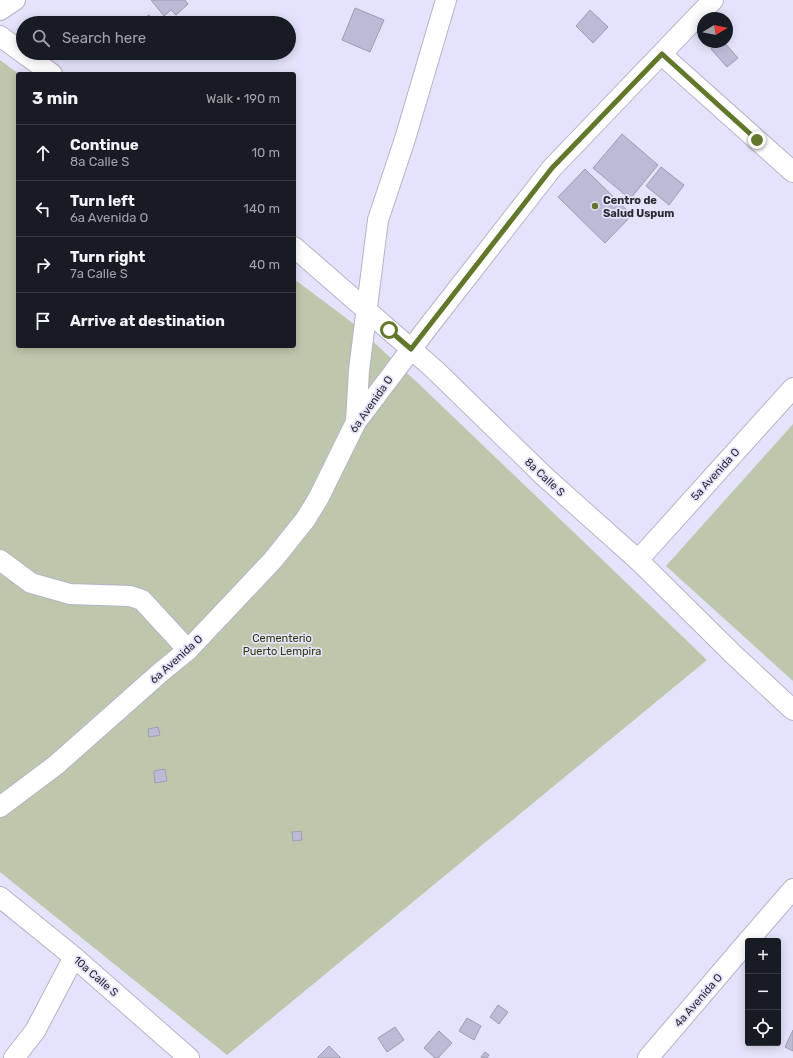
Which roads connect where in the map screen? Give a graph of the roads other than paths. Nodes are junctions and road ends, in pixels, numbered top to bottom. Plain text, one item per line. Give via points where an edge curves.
1 (15, 0) edge
2 (446, 0) edge
3 (713, 0) edge
4 (0, 10) edge
5 (0, 36) edge
6 (16, 48) edge
7 (662, 54) junction
8 (33, 60) edge
9 (49, 72) edge
10 (793, 172) edge
11 (296, 249) edge
12 (366, 310) junction
13 (411, 349) junction
14 (793, 388) edge
15 (356, 422) junction
16 (0, 560) edge
17 (638, 560) junction
18 (188, 650) junction
19 (793, 710) edge
20 (0, 807) edge
21 (793, 889) edge
22 (0, 897) edge
23 (751, 938) edge
24 (745, 945) edge
25 (74, 957) junction
26 (14, 1058) edge
27 (190, 1058) edge
28 (648, 1058) edge

1 - 4 street
2 - 12 street via 378,220
3 - 7 street, 6a Avenida O
5 - 6 street
7 - 10 street
7 - 13 street, 6a Avenida O via 552,168
8 - 9 street
11 - 12 street, 8a Calle S
12 - 13 street, 8a Calle S
12 - 15 street via 357,386
13 - 15 street, 6a Avenida O
13 - 17 street, 8a Calle S via 545,477
14 - 17 street, 5a Avenida O
15 - 18 street, 6a Avenida O via 305,520 273,560
16 - 18 street via 31,583 70,594 130,596 142,600
17 - 19 street, 8a Calle S
18 - 20 street, 6a Avenida O via 56,765
21 - 23 street, 4a Avenida O
22 - 25 street, 10a Calle S
24 - 28 street, 4a Avenida O
25 - 26 street via 35,1031
25 - 27 street, 10a Calle S

